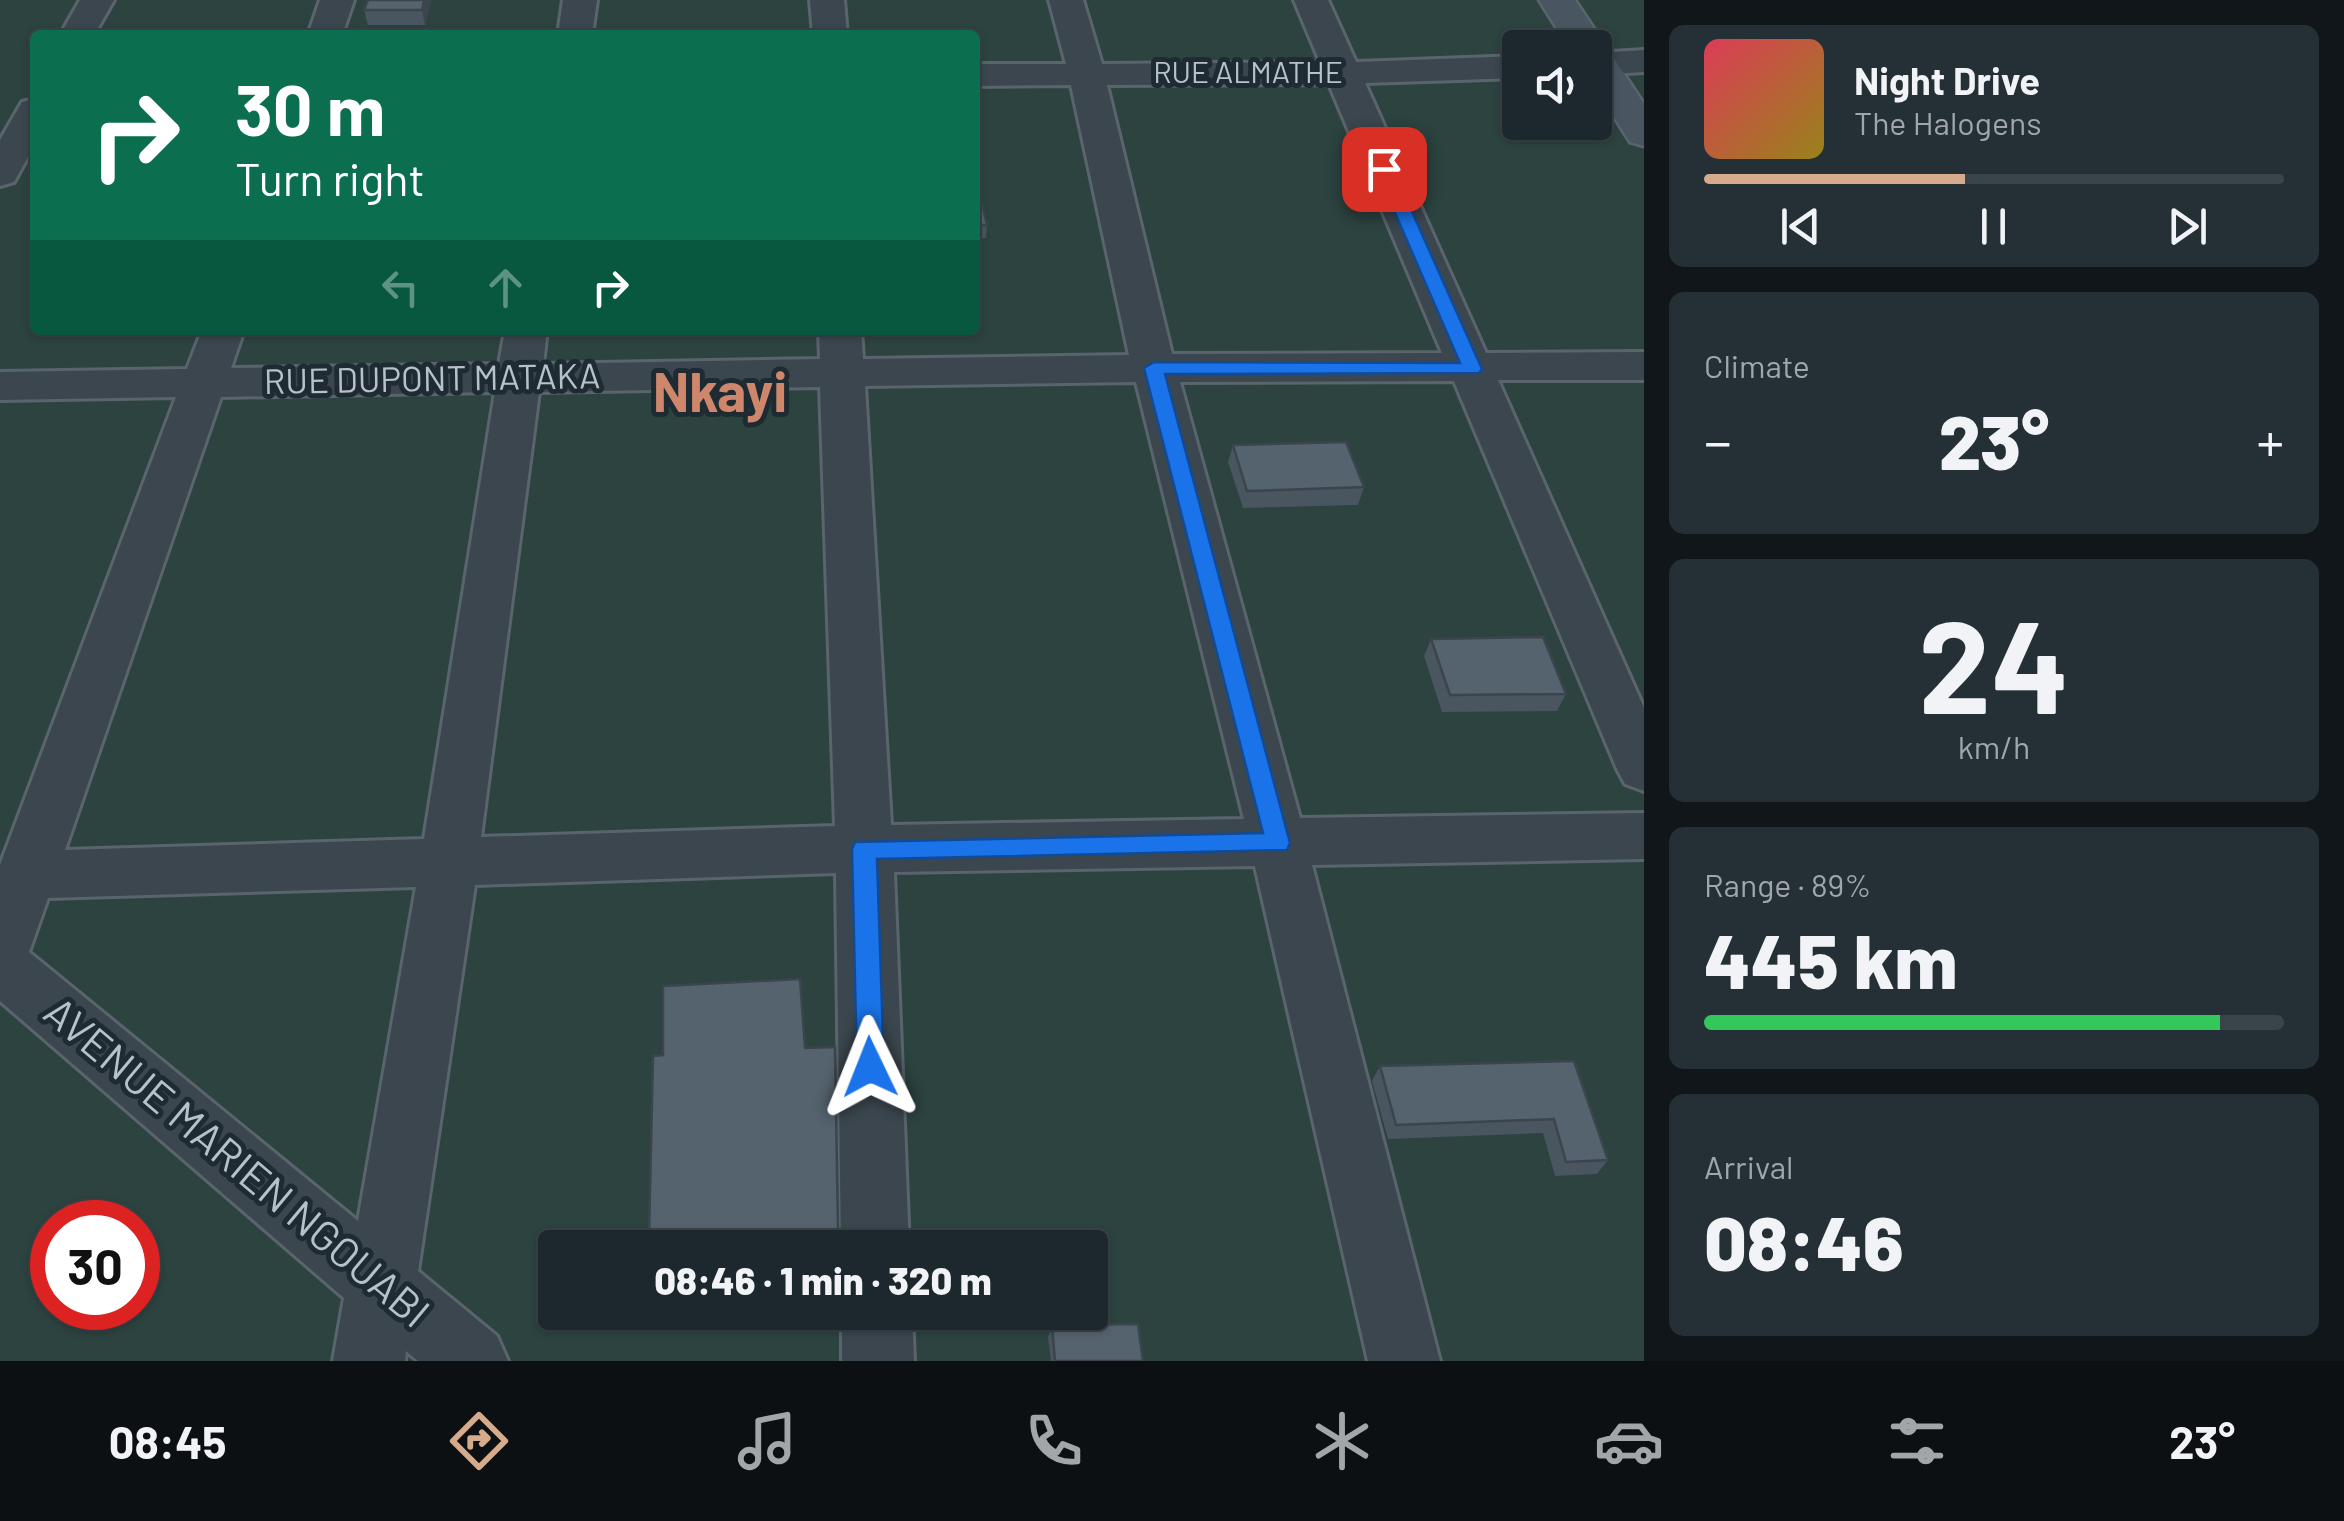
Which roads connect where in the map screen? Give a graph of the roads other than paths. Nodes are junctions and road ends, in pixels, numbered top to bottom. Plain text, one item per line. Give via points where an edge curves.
1 (97, 0) edge
2 (337, 0) edge
3 (580, 0) edge
4 (827, 0) edge
5 (1066, 0) edge
6 (1311, 0) edge
7 (1557, 0) edge
8 (80, 30) edge
9 (327, 30) edge
10 (575, 30) edge
11 (830, 30) edge
12 (1576, 30) edge
13 (1612, 59) edge
14 (1644, 61) edge
15 (1502, 67) edge
16 (1344, 73) junction
17 (1087, 74) junction
18 (980, 75) edge
19 (1612, 85) edge
20 (29, 95) edge
21 (1644, 134) edge
22 (0, 174) edge
23 (220, 335) edge
24 (841, 351) edge
25 (522, 355) edge
26 (1644, 366) edge
27 (1154, 368) junction
28 (1472, 369) junction
29 (204, 382) junction
30 (0, 386) edge
31 (1644, 768) edge
32 (1644, 836) edge
33 (1278, 843) junction
34 (864, 849) junction
35 (449, 862) junction
36 (24, 875) junction
37 (0, 951) edge
38 (0, 964) edge
39 (875, 1230) edge
40 (380, 1280) junction
41 (877, 1330) edge
42 (369, 1361) edge
43 (472, 1361) edge
44 (878, 1361) edge
45 (1404, 1361) edge

1 - 8 street
2 - 9 street
3 - 10 street
4 - 11 street
5 - 17 street
6 - 16 street
7 - 12 street
13 - 14 street
15 - 16 street, RUE ALMATHE
16 - 17 street, RUE ALMATHE
16 - 28 street
17 - 18 street, RUE ALMATHE
17 - 27 street
19 - 21 street
20 - 22 street
23 - 29 street
24 - 25 street, RUE DUPONT MATAKA
24 - 27 street, RUE DUPONT MATAKA
24 - 34 street
25 - 29 street, RUE DUPONT MATAKA
25 - 35 street
26 - 28 street, RUE DUPONT MATAKA
27 - 28 street, RUE DUPONT MATAKA
27 - 33 street
28 - 31 street
29 - 30 street, RUE DUPONT MATAKA
29 - 36 street
32 - 33 street
33 - 34 street
33 - 45 street
34 - 35 street
34 - 39 street
35 - 36 street
35 - 40 street
36 - 37 street
38 - 40 street, AVENUE MARIEN NGOUABI
40 - 42 street
40 - 43 street, AVENUE MARIEN NGOUABI
41 - 44 street

